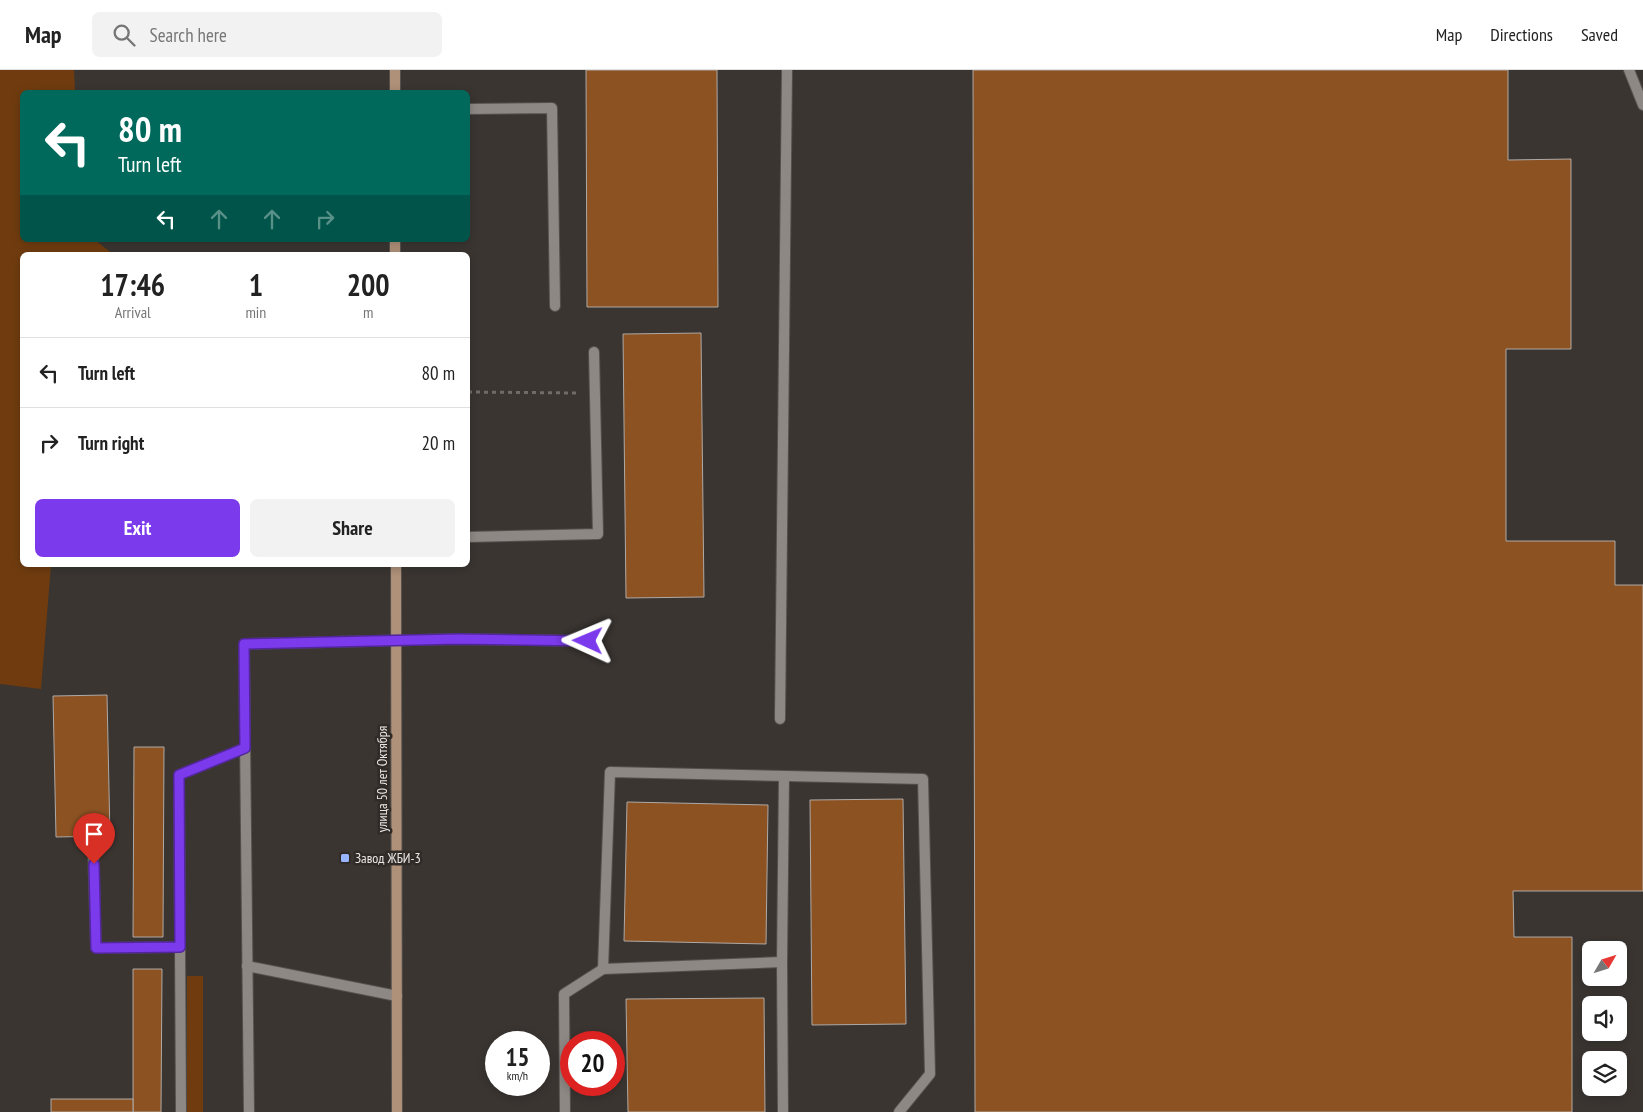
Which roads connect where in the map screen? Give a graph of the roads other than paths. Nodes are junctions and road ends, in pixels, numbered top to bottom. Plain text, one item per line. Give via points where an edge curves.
1 (395, 70) edge
2 (787, 70) edge
3 (1629, 70) edge
4 (395, 90) edge
5 (1643, 105) edge
6 (470, 109) edge
7 (555, 306) dead end
8 (594, 352) dead end
9 (470, 537) edge
10 (396, 567) edge
11 (396, 641) junction
12 (588, 641) dead end
13 (780, 719) dead end
14 (245, 748) junction
15 (784, 776) junction
16 (93, 847) dead end
17 (180, 947) junction
18 (782, 962) junction
19 (247, 966) junction
20 (603, 969) junction
21 (397, 996) junction
22 (181, 1112) edge
23 (249, 1112) edge
24 (397, 1112) edge
25 (565, 1112) edge
26 (783, 1112) edge
27 (899, 1112) edge

1 - 4 main road
2 - 13 lane
3 - 5 lane
6 - 7 lane via 552,108
8 - 9 lane via 598,534
10 - 11 main road, улица 50 лет Октября
11 - 12 lane
11 - 14 lane via 244,644
11 - 21 main road, улица 50 лет Октября
14 - 17 lane via 179,775
14 - 19 lane
15 - 18 lane
15 - 20 lane via 610,772
15 - 27 lane via 924,779 930,1074
16 - 17 lane via 96,948
17 - 22 lane
18 - 20 lane
18 - 26 lane
19 - 21 lane
19 - 23 lane
20 - 25 lane via 564,994
21 - 24 main road, улица 50 лет Октября

